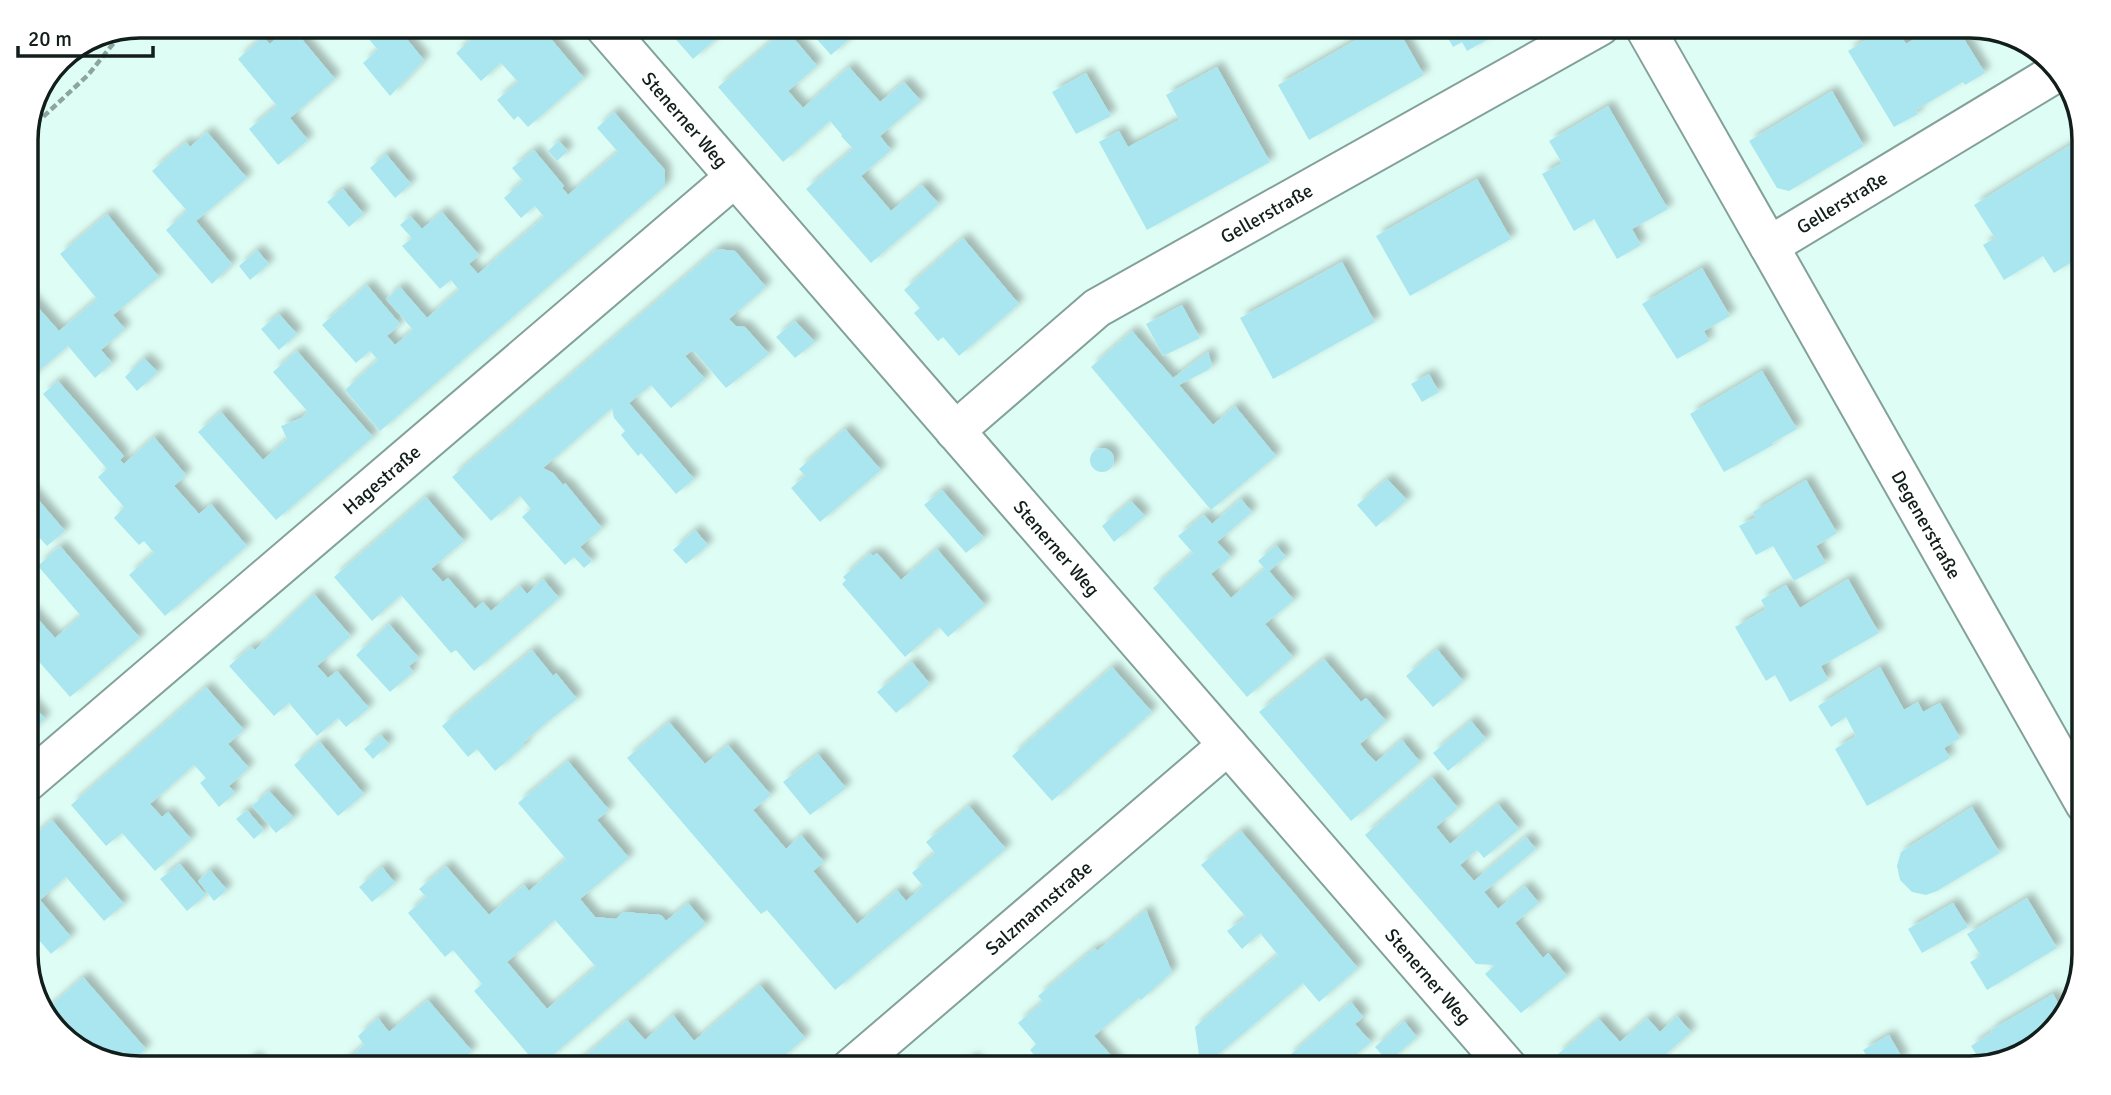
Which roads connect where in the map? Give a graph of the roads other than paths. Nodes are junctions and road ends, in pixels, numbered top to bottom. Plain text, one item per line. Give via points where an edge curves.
1 (615, 39) edge
2 (1577, 39) edge
3 (1651, 39) edge
4 (2050, 77) edge
5 (734, 178) junction
6 (1769, 246) junction
7 (955, 432) junction
8 (1228, 745) junction
9 (39, 772) edge
10 (2072, 781) edge
11 (865, 1056) edge
12 (1498, 1056) edge

1 - 5 street, Stenerner Weg
2 - 7 street, Gellerstraße via 1097,308
3 - 6 street
4 - 6 street, Gellerstraße
5 - 7 street, Stenerner Weg
5 - 9 street, Hagestraße
6 - 10 street, Degenerstraße
7 - 8 street, Stenerner Weg
8 - 11 street, Salzmannstraße
8 - 12 street, Stenerner Weg

